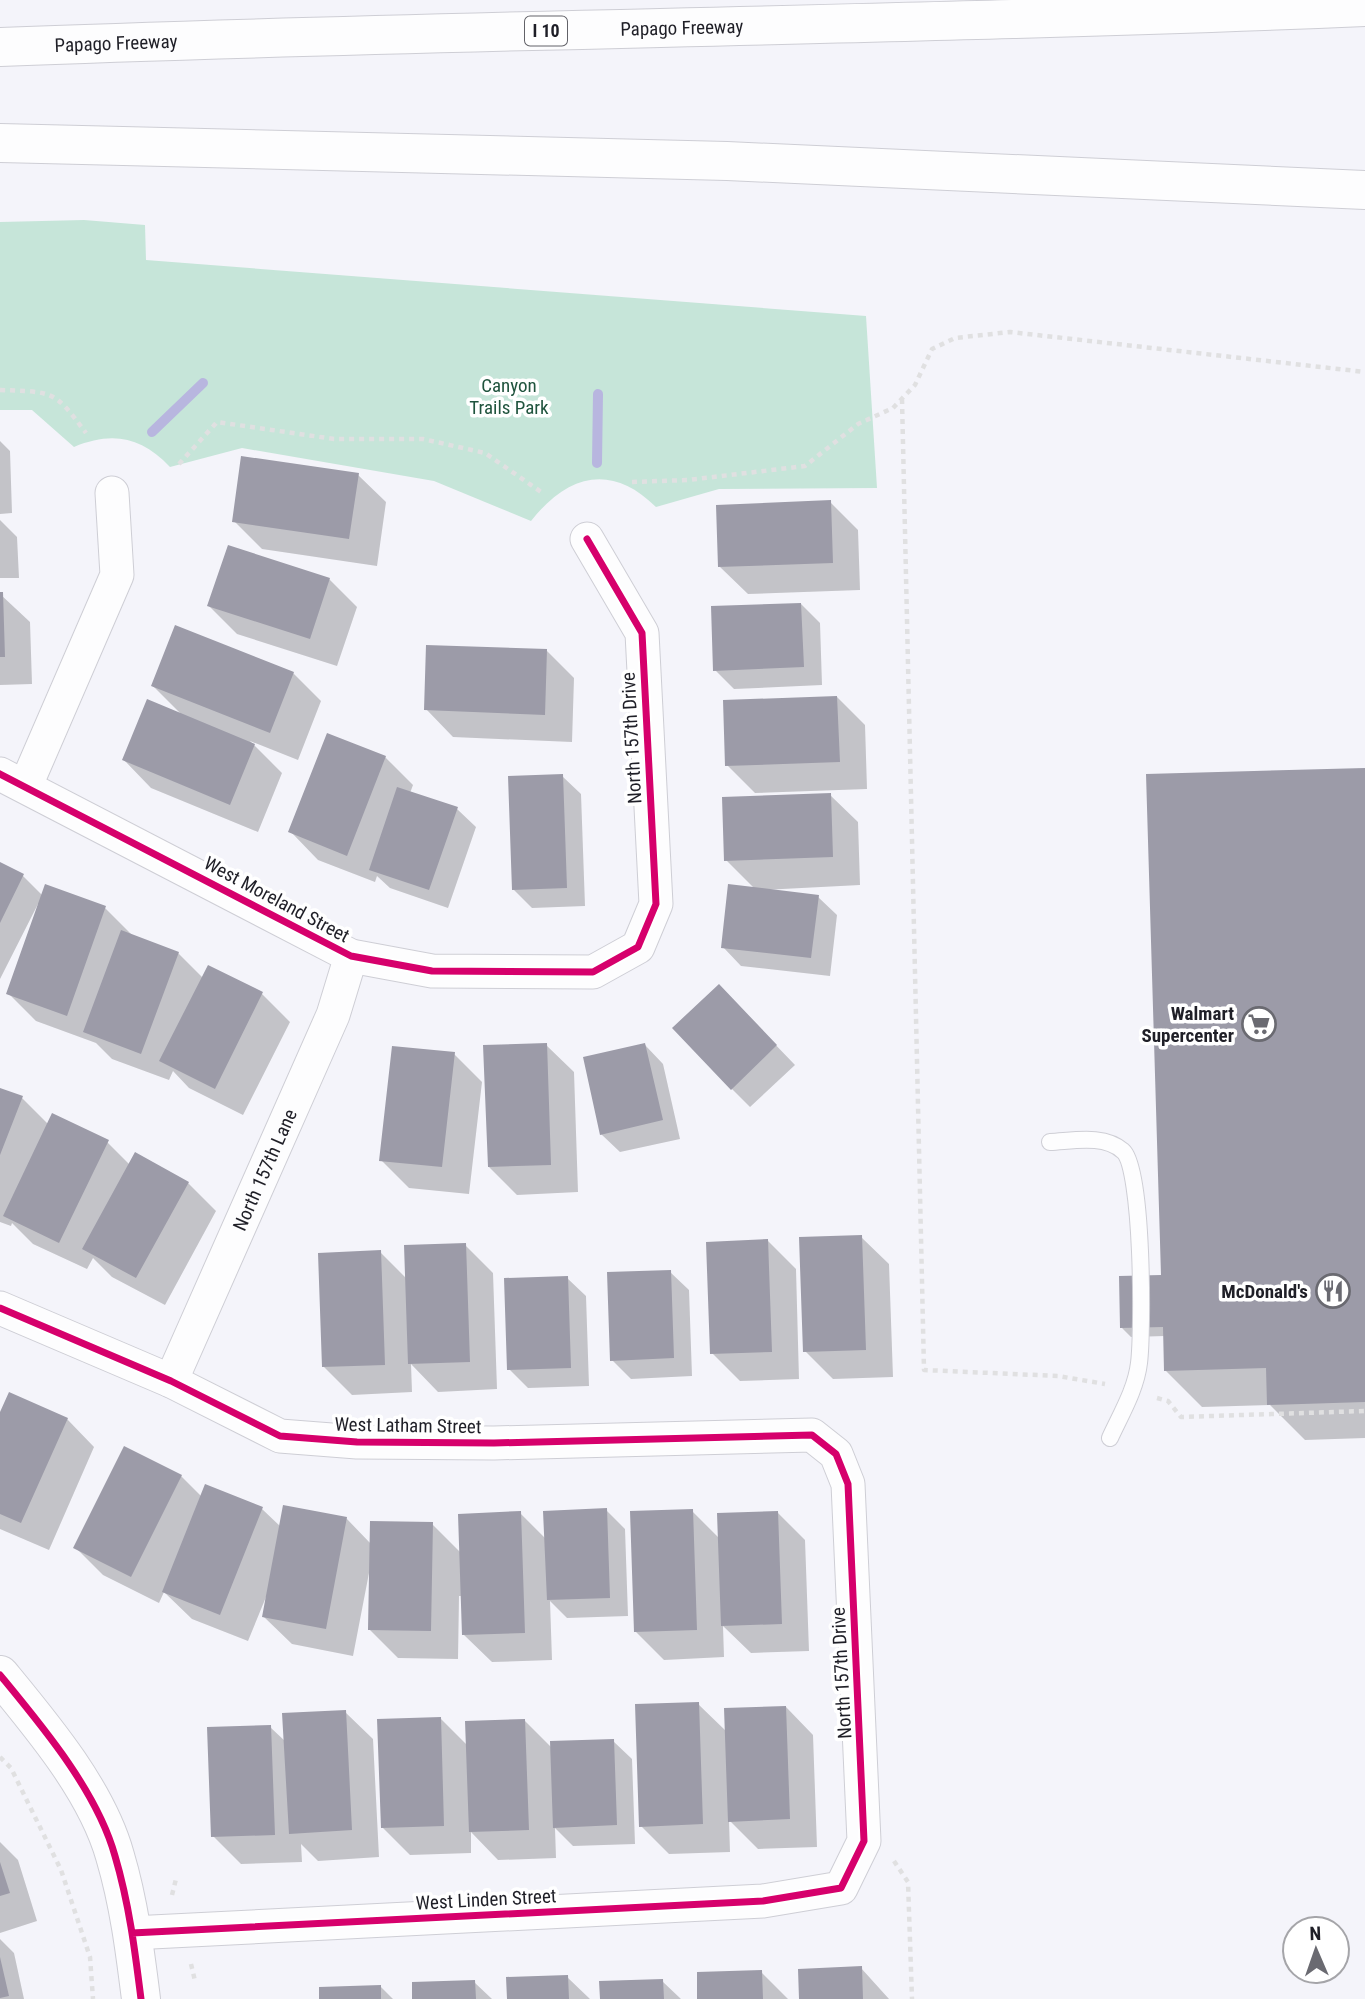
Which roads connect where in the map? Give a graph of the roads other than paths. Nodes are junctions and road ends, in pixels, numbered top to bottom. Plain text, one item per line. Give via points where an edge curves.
1 (1365, 7) edge
2 (0, 47) edge
3 (0, 143) edge
4 (1365, 190) edge
5 (112, 493) dead end
6 (587, 538) dead end
7 (13, 780) edge
8 (638, 947) joint
9 (351, 956) junction
10 (1050, 1142) dead end
11 (0, 1308) edge
12 (171, 1381) junction
13 (1110, 1438) dead end
14 (836, 1454) joint
15 (0, 1675) edge
16 (841, 1888) joint
17 (132, 1933) junction
18 (141, 1999) edge

1 - 2 main road, Papago Freeway / I 10 via 1091,19 250,37
3 - 4 main road via 727,161
5 - 7 street via 117,575
6 - 8 street, North 157th Drive via 642,634 656,904
7 - 9 street, West Moreland Street
8 - 9 street, West Moreland Street via 593,972 432,971
9 - 12 street, North 157th Lane via 333,1015
10 - 13 lane via 1103,1140 1124,1152 1133,1171 1141,1275 1139,1363 1132,1392
11 - 12 street, West Latham Street
12 - 14 street, West Latham Street via 279,1436 494,1443 812,1435
14 - 16 street, North 157th Drive via 848,1484 864,1841
15 - 17 main road via 45,1730 96,1809 115,1854
16 - 17 street, West Linden Street via 762,1901
17 - 18 main road

